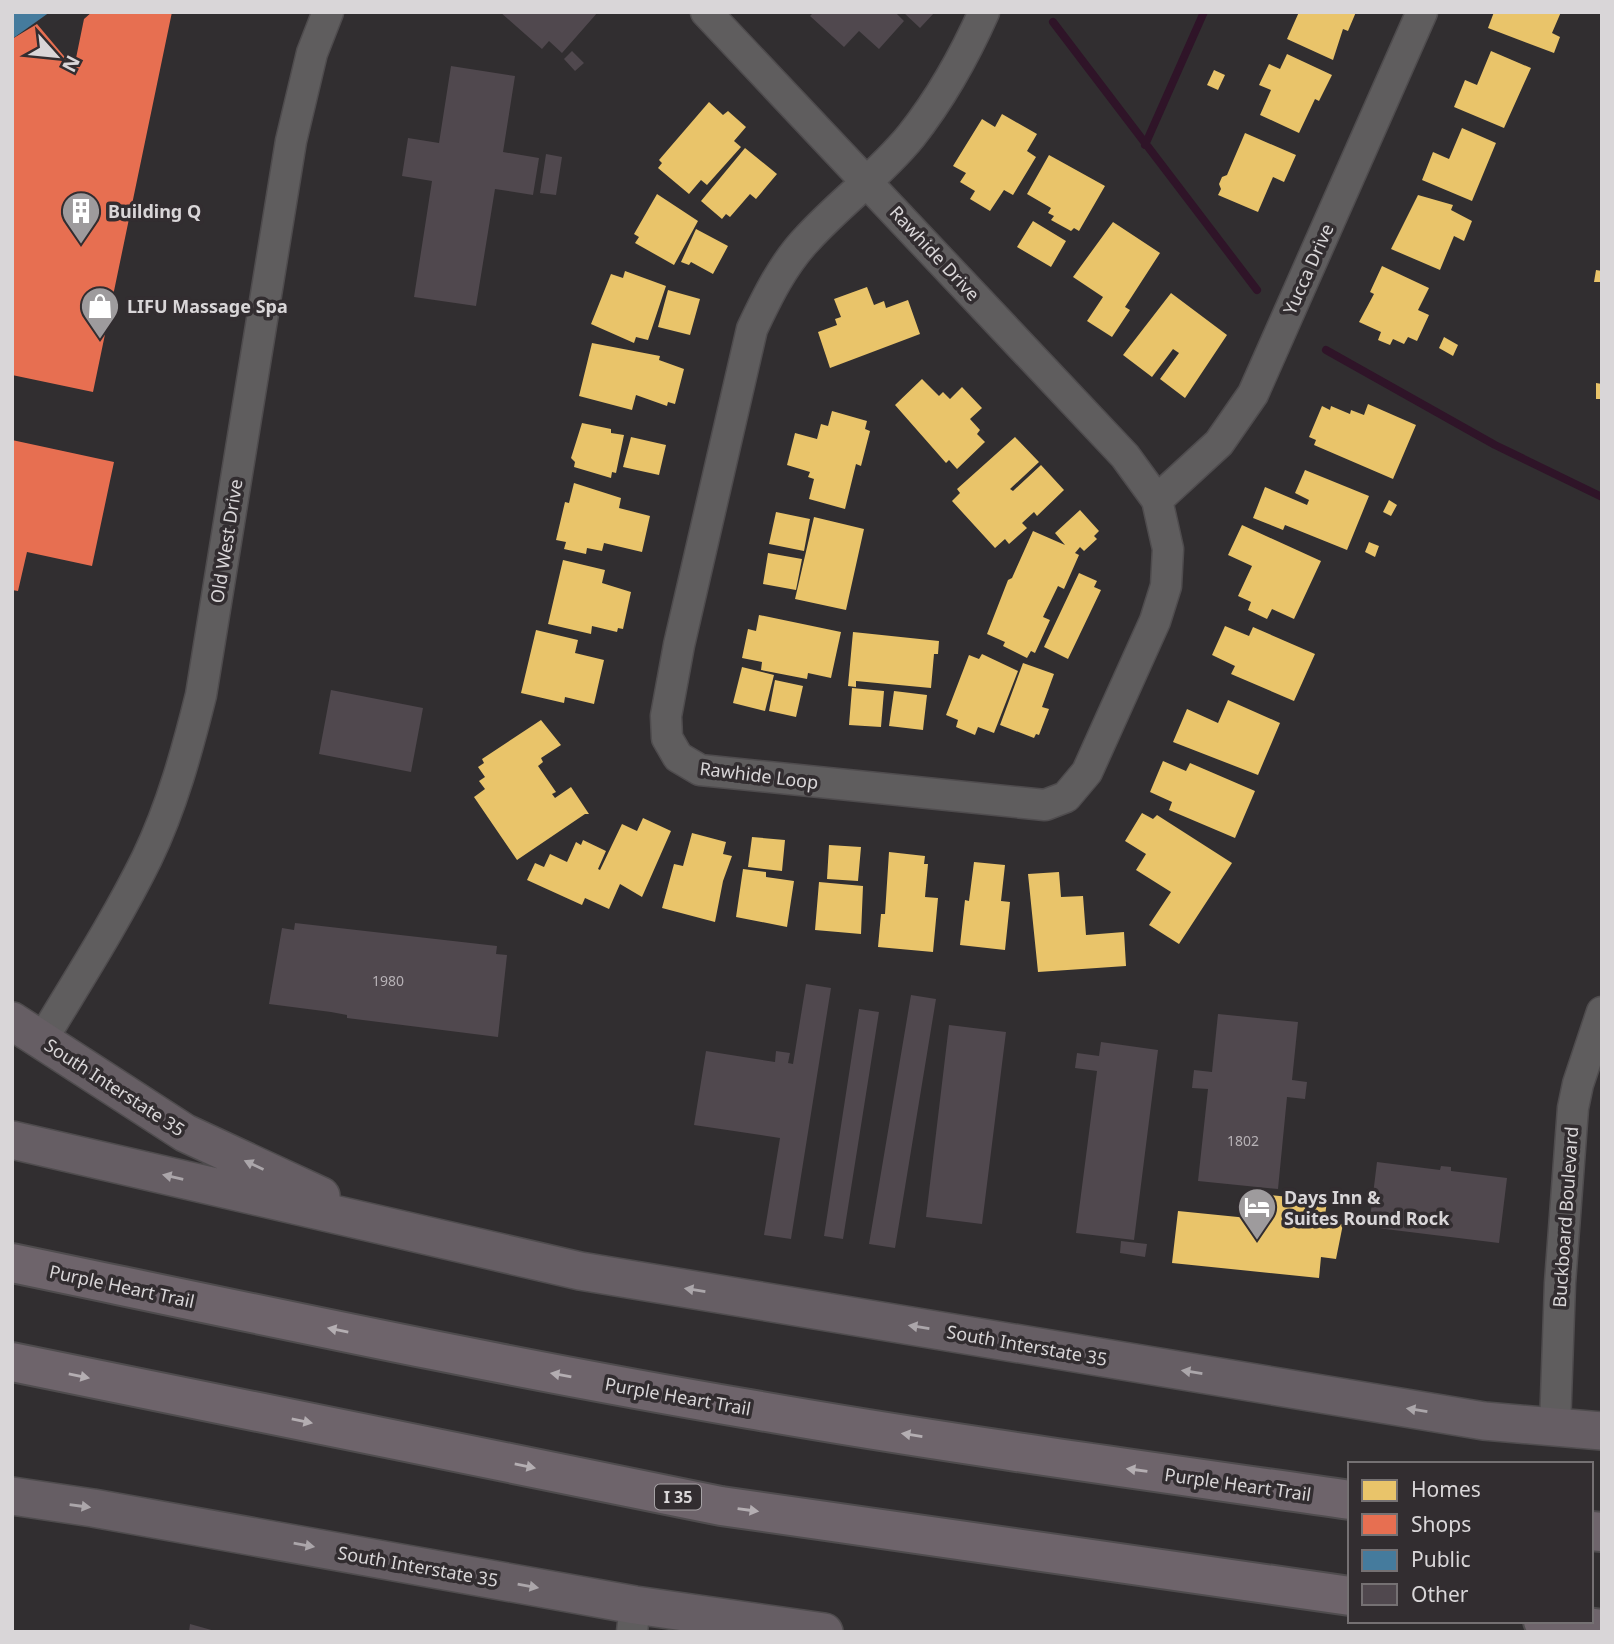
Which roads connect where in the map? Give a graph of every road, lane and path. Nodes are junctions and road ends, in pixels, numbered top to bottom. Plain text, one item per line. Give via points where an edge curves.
1 (328, 12) edge
2 (706, 12) edge
3 (984, 12) edge
4 (1422, 12) edge
5 (867, 180) junction
6 (1157, 500) junction
7 (1602, 1012) edge
8 (27, 1031) edge
9 (12, 1140) edge
10 (454, 1243) junction
11 (12, 1263) edge
12 (12, 1362) edge
13 (1555, 1427) junction
14 (1602, 1431) edge
15 (12, 1496) edge
16 (1348, 1500) edge
17 (1348, 1595) edge
18 (633, 1618) edge
19 (1558, 1623) edge
20 (1602, 1629) edge
21 (824, 1632) edge

1 - 8 street, Old West Drive via 312,53 291,141 201,695 188,746 148,856 114,922
2 - 5 street, Rawhide Drive
3 - 5 street, Rawhide Loop via 947,87 909,138
4 - 6 street, Yucca Drive via 1254,394 1219,443
5 - 6 street, Rawhide Drive via 1125,456
5 - 6 street, Rawhide Loop via 793,255 770,290 745,349 666,716 667,738 678,757 700,770 1017,804 1045,805 1066,797 1087,772 1159,609 1166,586 1168,549
7 - 13 street, Buckboard Boulevard via 1573,1108
10 -> 8 main road, South Interstate 35 via 337,1203 186,1133
10 -> 9 main road, South Interstate 35
13 -> 10 main road, South Interstate 35 via 1484,1421 580,1271
16 -> 11 highway, Purple Heart Trail via 749,1409 518,1367
12 -> 17 highway, I 35 via 721,1506
13 - 14 main road, South Interstate 35
15 -> 18 main road, South Interstate 35 via 93,1508
18 - 21 main road, South Interstate 35
19 - 20 highway

